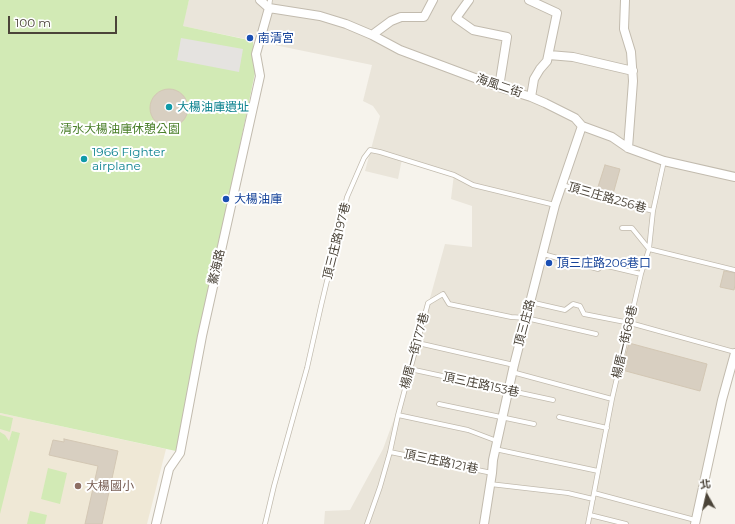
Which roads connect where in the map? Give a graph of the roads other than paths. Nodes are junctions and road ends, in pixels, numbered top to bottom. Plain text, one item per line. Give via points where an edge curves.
1 (260, 0) edge
2 (433, 0) edge
3 (469, 0) edge
4 (529, 0) edge
5 (625, 0) edge
6 (269, 4) edge
7 (372, 35) junction
8 (549, 55) junction
9 (633, 71) junction
10 (499, 87) junction
11 (530, 97) junction
12 (582, 126) junction
13 (628, 148) junction
14 (664, 161) junction
15 (735, 177) edge
16 (562, 185) junction
17 (555, 204) junction
18 (653, 211) junction
19 (622, 228) dead end
20 (649, 249) junction
21 (542, 254) junction
22 (735, 270) edge
23 (641, 274) junction
24 (530, 302) junction
25 (526, 318) junction
26 (630, 323) junction
27 (596, 334) dead end
28 (418, 343) junction
29 (735, 352) edge
30 (513, 368) junction
31 (410, 369) junction
32 (508, 391) junction
33 (612, 399) junction
34 (553, 400) dead end
35 (439, 404) dead end
36 (398, 415) junction
37 (559, 417) dead end
38 (502, 418) junction
39 (534, 424) dead end
40 (607, 428) junction
41 (496, 445) junction
42 (390, 452) junction
43 (598, 471) junction
44 (492, 473) junction
45 (490, 484) junction
46 (594, 492) junction
47 (593, 499) junction
48 (590, 515) junction
49 (695, 522) edge
50 (156, 524) edge
51 (265, 524) edge
52 (367, 524) edge
53 (484, 524) edge
54 (588, 524) edge
55 (626, 524) edge

1 - 6 street
2 - 7 street via 424,17 401,17
3 - 10 street via 456,18 473,30 507,37
4 - 8 street via 557,13
5 - 9 street via 624,30 631,52
6 - 7 street, 海風二街 via 320,16
6 - 50 street, 鰲海路 via 256,54 260,76 202,336 180,453 169,469
7 - 10 street, 海風二街 via 400,50
8 - 9 street via 573,57
8 - 11 street via 534,79
9 - 13 street
10 - 11 street, 海風二街
11 - 12 street, 海風二街 via 575,118
12 - 13 street, 海風二街 via 612,137
12 - 16 street, 頂三庄路
13 - 14 street, 海風二街
14 - 15 street, 海風二街
14 - 18 lane, 楊厝一街68巷
16 - 17 street, 頂三庄路
16 - 18 lane, 頂三庄路256巷
17 - 21 street, 頂三庄路
17 - 51 lane, 頂三庄路197巷 via 473,185 454,175 370,150 347,197 307,368
18 - 20 lane, 楊厝一街68巷
19 - 20 lane via 632,228
20 - 22 lane
20 - 23 lane, 楊厝一街68巷
21 - 23 lane via 598,268 603,265
21 - 24 street, 頂三庄路
23 - 26 lane, 楊厝一街68巷
24 - 25 street, 頂三庄路
24 - 26 lane via 564,310 573,304 580,306 584,314
25 - 27 lane, 楊厝一街177巷
25 - 28 lane, 楊厝一街177巷 via 449,304 443,294 428,303
25 - 30 street, 頂三庄路
26 - 29 lane
26 - 33 lane, 楊厝一街68巷
28 - 30 lane
28 - 31 lane, 楊厝一街177巷
29 - 49 street
30 - 32 street, 頂三庄路
30 - 33 lane
31 - 32 lane, 頂三庄路153巷
31 - 36 lane, 楊厝一街177巷
32 - 34 lane, 頂三庄路153巷
32 - 38 street, 頂三庄路
33 - 40 lane, 楊厝一街68巷
35 - 38 lane
36 - 41 lane via 468,430
36 - 42 lane, 楊厝一街177巷
37 - 40 lane
38 - 39 lane
38 - 41 street, 頂三庄路
40 - 43 lane, 楊厝一街68巷
41 - 43 lane
41 - 44 street, 頂三庄路
42 - 44 lane, 頂三庄路121巷
42 - 52 lane, 楊厝一街177巷
43 - 46 lane, 楊厝一街68巷
44 - 45 street, 頂三庄路
45 - 47 lane
45 - 53 street, 頂三庄路
46 - 47 lane, 楊厝一街68巷
46 - 49 lane
47 - 48 lane, 楊厝一街68巷
48 - 54 lane, 楊厝一街68巷
48 - 55 lane

